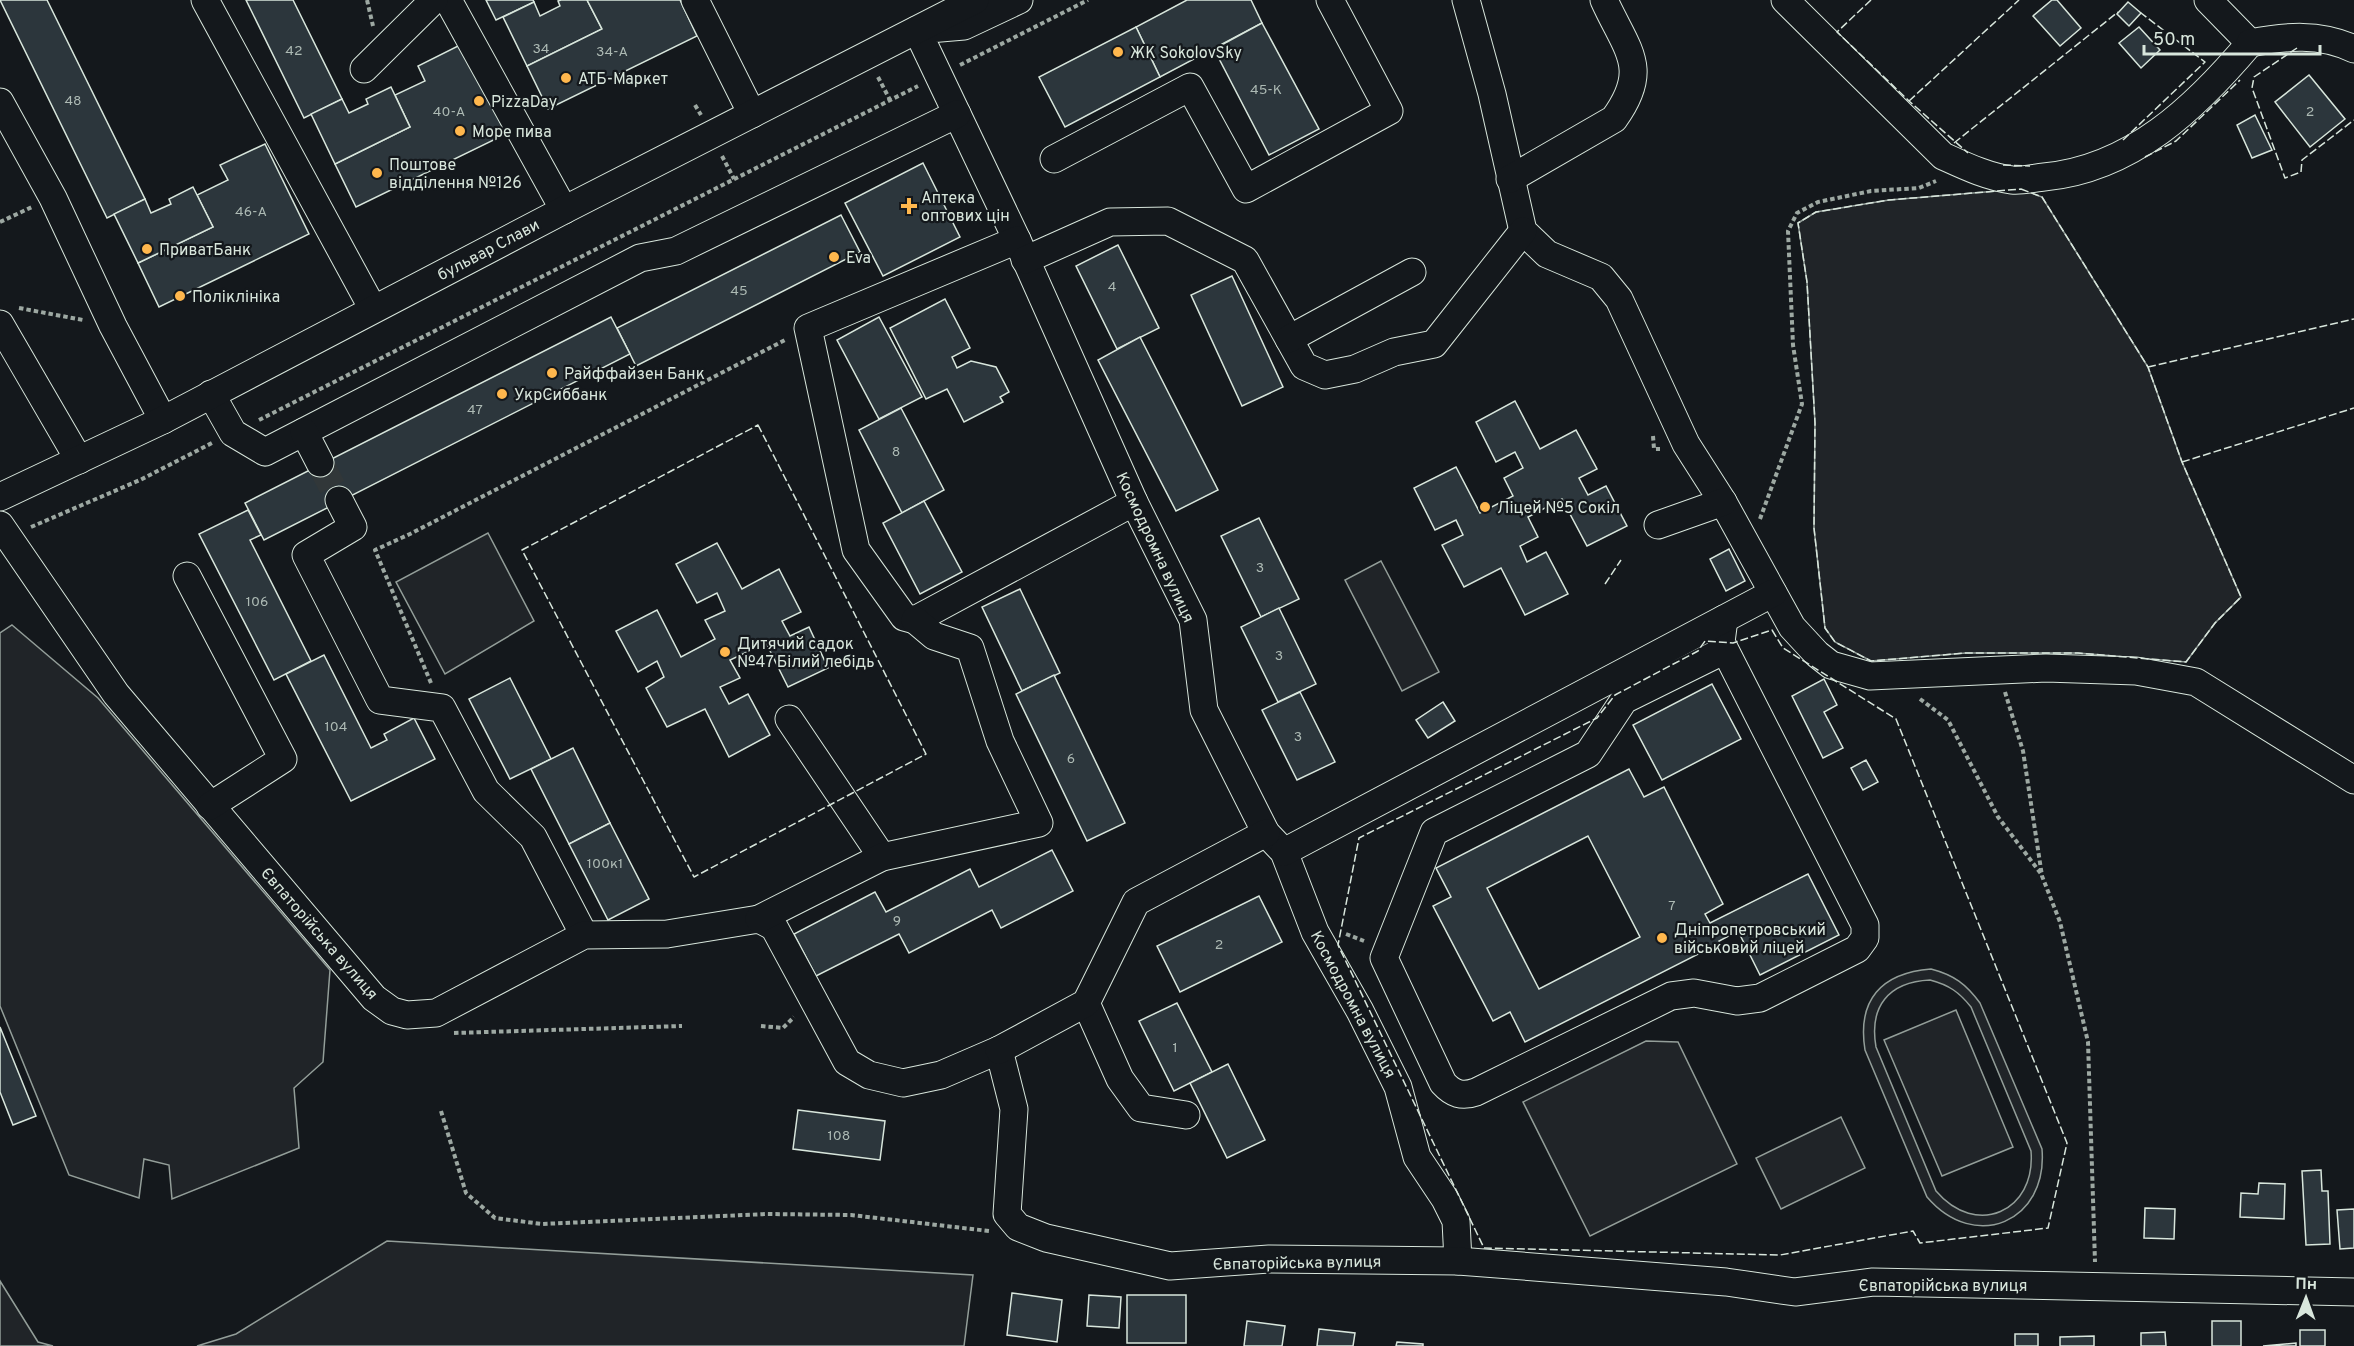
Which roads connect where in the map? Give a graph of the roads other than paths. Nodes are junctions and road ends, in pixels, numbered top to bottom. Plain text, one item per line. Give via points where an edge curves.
1 (205, 0) edge
2 (434, 0) edge
3 (448, 0) edge
4 (695, 0) edge
5 (1019, 0) edge
6 (1330, 0) edge
7 (1466, 0) edge
8 (1604, 0) edge
9 (1785, 0) edge
10 (2208, 0) edge
11 (970, 1) edge
12 (917, 30) junction
13 (2250, 43) junction
14 (2354, 49) edge
15 (364, 69) dead end
16 (0, 102) edge
17 (752, 114) junction
18 (957, 114) junction
19 (1054, 159) dead end
20 (1510, 179) junction
21 (564, 210) junction
22 (1523, 231) junction
23 (1021, 250) junction
24 (1412, 272) dead end
25 (373, 309) junction
26 (6, 315) edge
27 (1289, 339) junction
28 (211, 394) junction
29 (163, 420) junction
30 (304, 432) junction
31 (79, 460) junction
32 (320, 463) tunnel mouth
33 (0, 497) edge
34 (339, 500) tunnel mouth
35 (1134, 502) junction
36 (1723, 502) junction
37 (1658, 525) dead end
38 (5, 531) edge
39 (187, 576) dead end
40 (1773, 593) junction
41 (1724, 619) junction
42 (915, 620) junction
43 (1725, 650) junction
44 (789, 719) dead end
45 (2354, 780) edge
46 (210, 806) junction
47 (1266, 833) junction
48 (1284, 852) junction
49 (882, 857) junction
50 (759, 919) junction
51 (584, 935) junction
52 (1086, 1003) junction
53 (999, 1050) junction
54 (1186, 1114) dead end
55 (1458, 1261) junction
56 (2354, 1292) edge

1 - 25 street
2 - 15 street
3 - 21 street
4 - 17 street
5 - 12 street via 964,26
6 - 19 street via 1389,111 1246,189 1190,87
7 - 20 street
8 - 20 street via 1635,72 1624,104 1614,119
9 - 13 street via 1943,156 2013,180 2067,175 2115,158 2157,135 2213,86
10 - 13 street
11 - 12 street, бульвар Слави
12 - 17 street, бульвар Слави
12 - 18 street, Космодромна вулиця
13 - 14 street via 2289,36 2336,40
16 - 29 street via 53,198 113,326
17 - 21 street, бульвар Слави
18 - 23 street, Космодромна вулиця
18 - 30 street via 675,251 640,258
20 - 22 street
21 - 25 street, бульвар Слави
22 - 27 street via 1434,344 1394,352 1355,369 1325,375 1304,366
22 - 36 street via 1547,254 1601,277 1619,299 1686,444
23 - 27 street via 1110,222 1168,221 1245,260
23 - 35 street, Космодромна вулиця
23 - 42 street via 808,328 856,550 904,617
24 - 27 street
25 - 28 street, бульвар Слави
26 - 31 street
28 - 29 street, бульвар Слави
28 - 30 street via 233,433 265,452
29 - 31 street, бульвар Слави
30 - 32 street
31 - 33 street, бульвар Слави
34 - 51 street via 352,527 306,555 380,700 441,708 486,791 533,837
35 - 42 street
35 - 47 street, Космодромна вулиця via 1193,620 1204,710
36 - 37 street
36 - 40 street
38 - 46 street, Євпаторійська вулиця via 116,694
39 - 46 street via 283,759
40 - 41 street
40 - 45 street via 1791,627 1831,665 1870,676 1890,677 2046,669 2136,671 2196,682
41 - 43 street via 1721,642
41 - 48 street
42 - 49 street, Євпаторійська вулиця via 934,636 970,648 1000,741 1040,823
43 - 43 street via 1865,924 1865,938 1857,949 1760,998 1737,1001 1694,993 1671,996 1476,1092 1467,1095 1449,1090 1384,958 1434,832 1588,754 1624,700
44 - 49 street
46 - 51 street, Євпаторійська вулиця via 374,998 392,1011 407,1015 436,1013
47 - 48 street, Космодромна вулиця
47 - 52 street via 1136,902
48 - 55 street, Космодромна вулиця via 1328,932 1360,1011 1398,1087 1417,1157 1456,1221
49 - 50 street, Євпаторійська вулиця
50 - 51 street, Євпаторійська вулиця via 667,934
50 - 53 street via 774,927 847,1062 869,1076 903,1083 941,1075
52 - 53 street
52 - 54 street via 1120,1079 1141,1108
53 - 55 street, Євпаторійська вулиця via 1014,1109 1007,1214 1018,1227 1046,1238 1170,1266 1269,1259
55 - 56 street, Євпаторійська вулиця via 1726,1282 1795,1292 1873,1282

